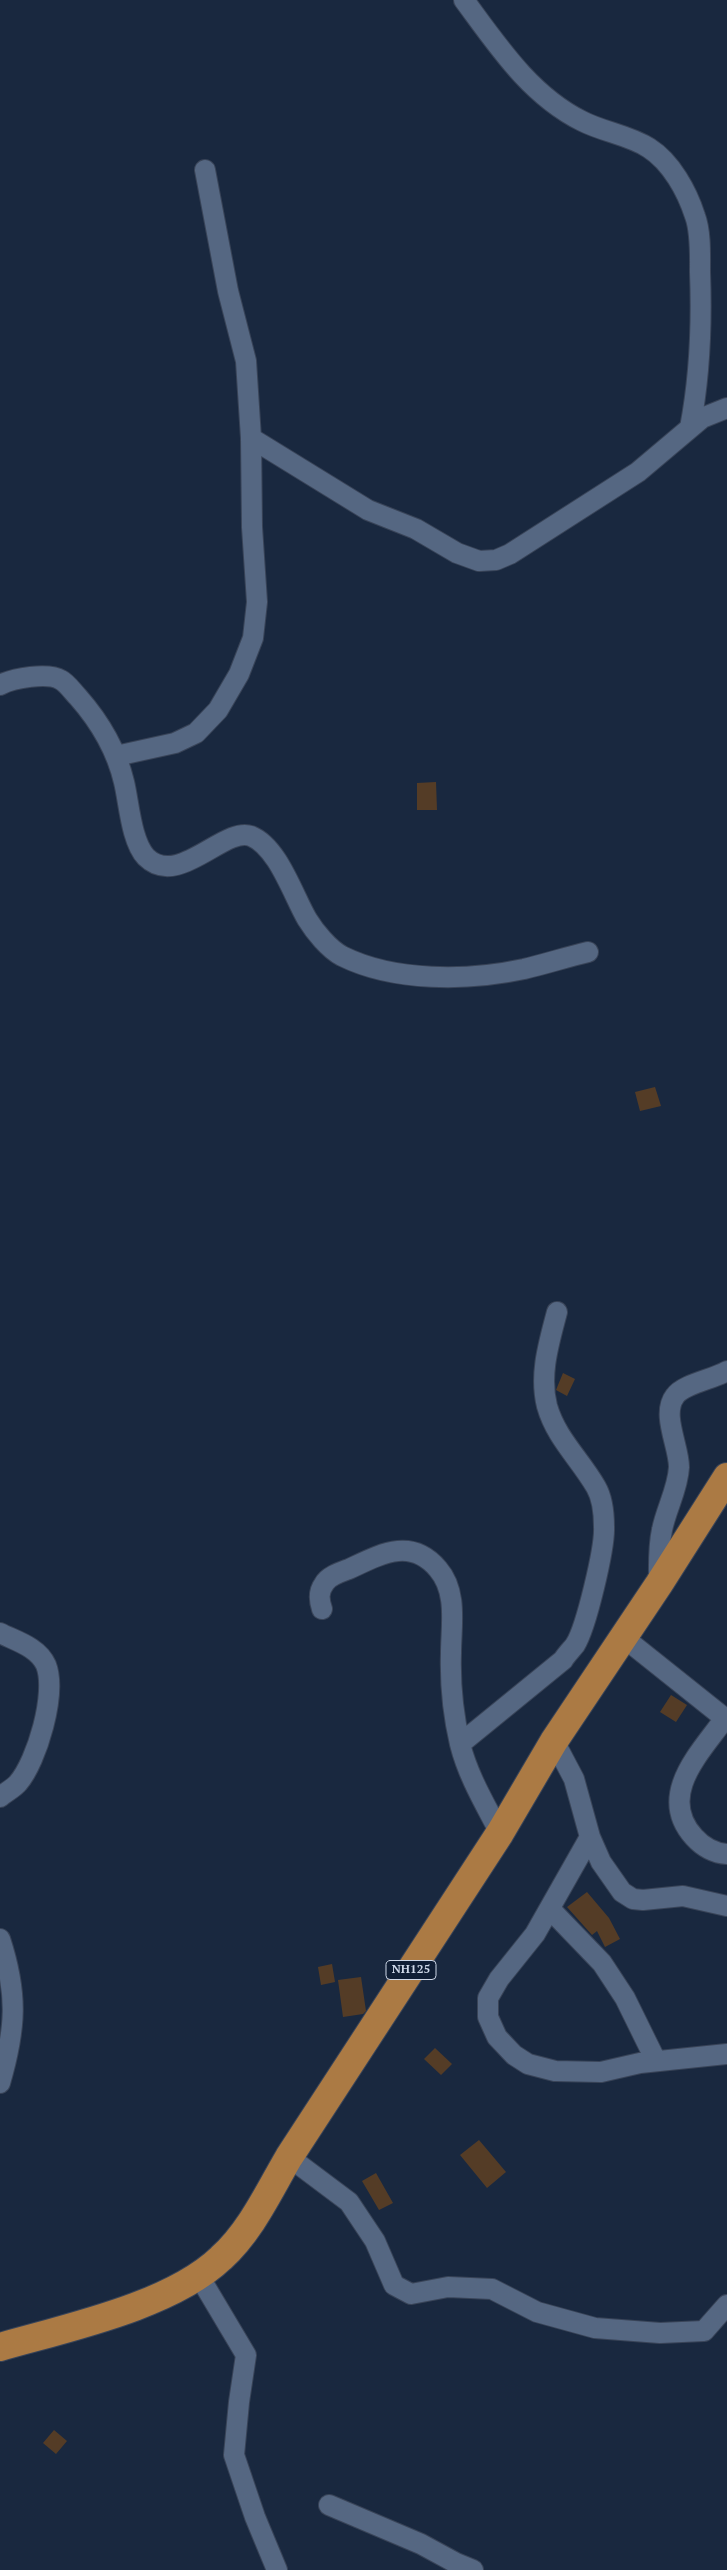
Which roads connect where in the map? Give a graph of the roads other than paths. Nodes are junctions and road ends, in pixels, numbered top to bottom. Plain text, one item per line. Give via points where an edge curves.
1 (464, 0) edge
2 (205, 170) dead end
3 (727, 408) edge
4 (690, 428) junction
5 (251, 438) junction
6 (0, 685) edge
7 (116, 756) junction
8 (588, 952) dead end
9 (557, 1312) dead end
10 (727, 1371) edge
11 (727, 1476) edge
12 (660, 1584) junction
13 (322, 1609) dead end
14 (0, 1633) edge
15 (623, 1637) junction
16 (726, 1719) edge
17 (554, 1741) junction
18 (460, 1744) junction
19 (0, 1797) edge
20 (500, 1833) junction
21 (590, 1837) junction
22 (727, 1854) edge
23 (727, 1906) edge
24 (550, 1909) junction
25 (0, 1939) edge
26 (727, 2054) edge
27 (656, 2061) junction
28 (0, 2083) edge
29 (289, 2157) junction
30 (199, 2276) junction
31 (727, 2306) edge
32 (0, 2347) edge
33 (329, 2505) dead end
34 (277, 2570) edge
35 (473, 2570) edge

1 - 4 street via 532,87 582,121 649,148 667,164 684,189 696,217 702,327
2 - 5 street via 228,291 246,361
3 - 4 street via 702,418
4 - 5 street via 638,472 510,554 496,560 479,561 457,554 416,530 368,510
5 - 7 street via 250,487 257,602 253,638 239,674 218,710 196,732 174,742
6 - 7 street via 43,676 61,679 106,732
7 - 8 street via 132,824 146,857 167,866 186,862 231,839 248,835 259,840 272,852 308,921 342,956 388,972 440,978 522,969
9 - 18 street via 545,1356 543,1386 547,1407 561,1438 596,1487 603,1506 605,1529 586,1617 575,1644 562,1660
10 - 12 street via 709,1381 686,1387 676,1394 671,1404 679,1467 658,1550
11 - 12 highway, NH125
12 - 15 highway, NH125
13 - 18 street via 319,1597 324,1583 382,1554 403,1550 424,1556 439,1570 448,1587 453,1615 450,1653 453,1706
14 - 19 street via 32,1648 46,1665 50,1688 46,1714 31,1759 18,1783
15 - 16 street
15 - 17 highway, NH125
16 - 22 street via 683,1777 679,1801 690,1832 704,1847
17 - 20 highway, NH125
17 - 21 street via 574,1780
18 - 20 street via 470,1774
20 - 29 highway, NH125
21 - 23 street via 601,1862 622,1892 633,1899 694,1897
21 - 24 street
24 - 27 street via 602,1963 625,1998
24 - 27 street via 488,1998 488,2018 498,2037 521,2060 555,2071 601,2072
25 - 28 street via 14,1998 10,2048
26 - 27 street
29 - 30 highway, NH125 via 236,2242
29 - 31 street via 349,2202 375,2241 394,2285 411,2294 448,2287 492,2289 537,2312 594,2328 660,2333 704,2331
30 - 32 highway, NH125 via 110,2316
30 - 34 street via 246,2355 234,2455
33 - 35 street via 422,2544

